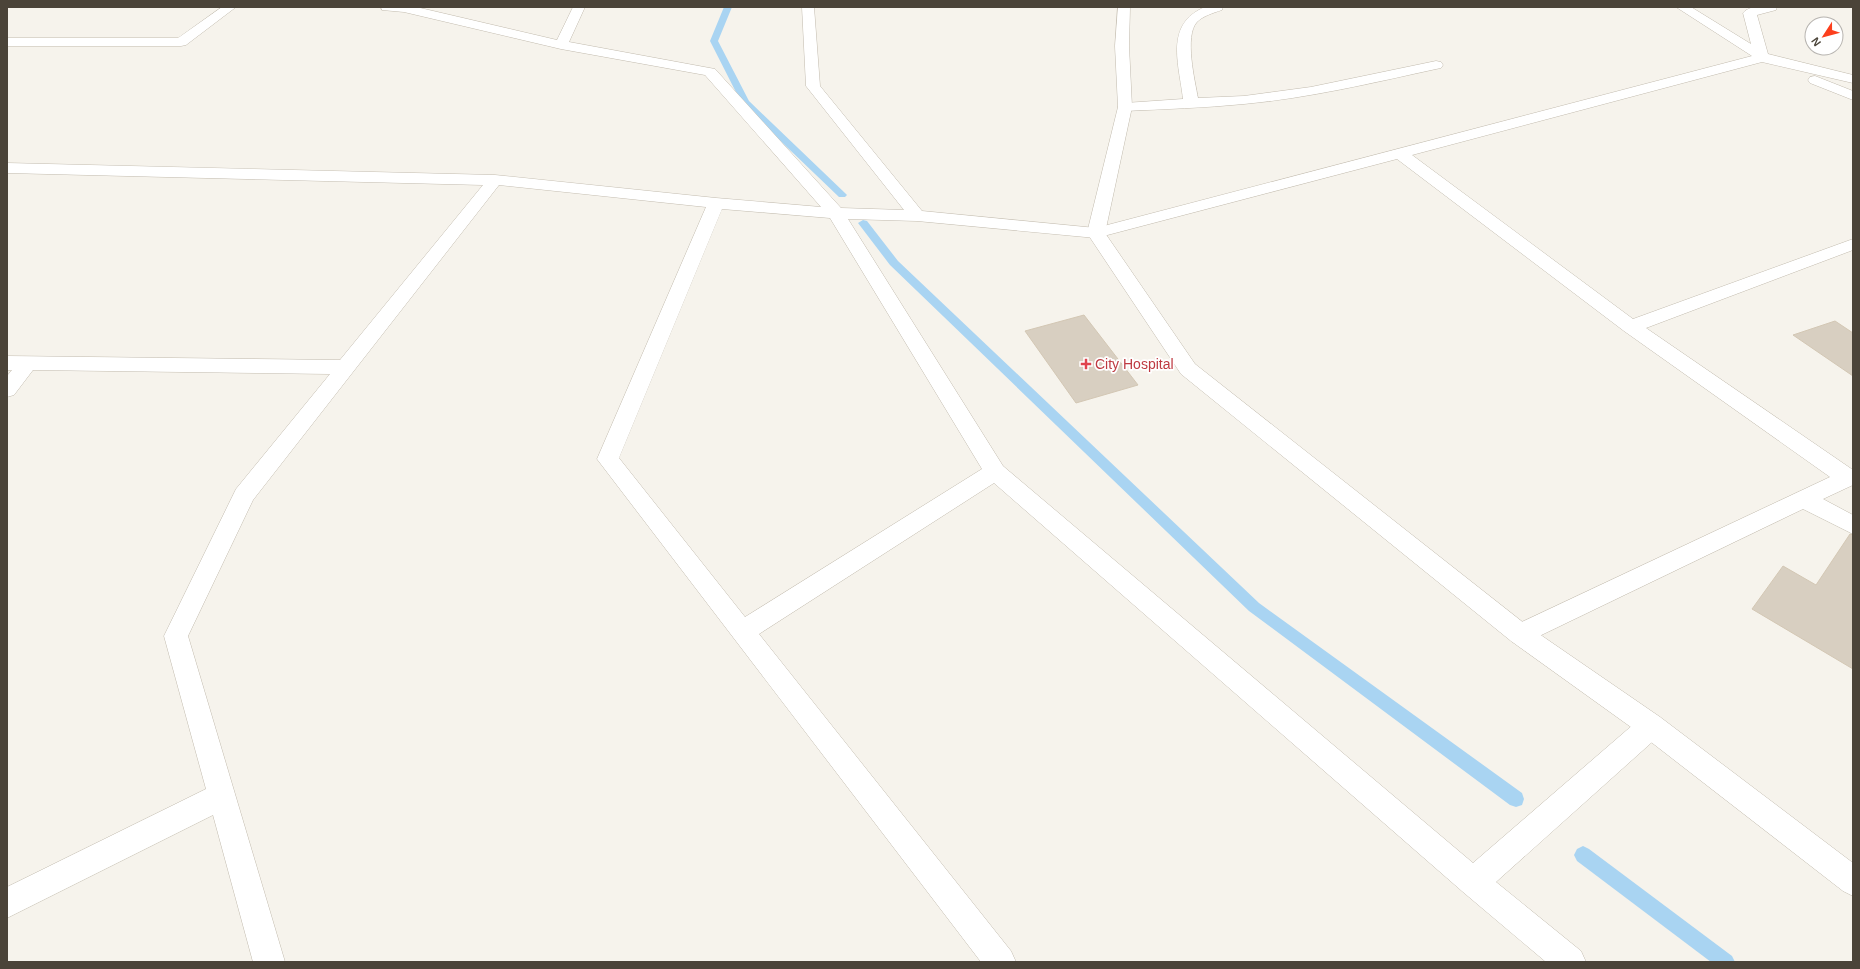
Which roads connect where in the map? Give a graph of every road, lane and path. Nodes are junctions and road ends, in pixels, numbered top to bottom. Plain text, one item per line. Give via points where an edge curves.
1 (230, 7) edge
2 (387, 7) edge
3 (579, 7) edge
4 (808, 7) edge
5 (1124, 7) edge
6 (1217, 7) edge
7 (1682, 7) edge
8 (1770, 7) edge
9 (404, 8) edge
10 (7, 42) edge
11 (561, 45) junction
12 (1762, 58) junction
13 (1436, 65) dead end
14 (1853, 79) edge
15 (1853, 96) edge
16 (1191, 104) junction
17 (1125, 106) junction
18 (1399, 153) junction
19 (7, 168) edge
20 (495, 180) junction
21 (716, 203) junction
22 (836, 213) junction
23 (916, 216) junction
24 (1096, 233) junction
25 (1853, 244) edge
26 (1630, 327) junction
27 (7, 363) edge
28 (28, 363) junction
29 (346, 367) junction
30 (7, 390) edge
31 (995, 472) junction
32 (1851, 484) edge
33 (1803, 499) junction
34 (1853, 525) edge
35 (743, 631) junction
36 (1520, 634) junction
37 (1651, 726) junction
38 (221, 796) junction
39 (1853, 881) edge
40 (1473, 882) junction
41 (7, 904) edge
42 (269, 962) edge
43 (1000, 962) edge
44 (1570, 962) edge

1 - 10 street via 185,46
2 - 9 street
3 - 11 street
4 - 23 street via 813,86
5 - 17 street via 1122,46
6 - 16 street via 1203,12 1189,23 1184,38
7 - 12 street
8 - 12 street via 1750,13
9 - 11 street
11 - 22 street via 710,72
12 - 14 street
12 - 15 street
12 - 18 street
13 - 16 street via 1311,91
16 - 17 street
17 - 24 street
18 - 24 street
18 - 26 street
19 - 20 street
20 - 21 street
20 - 29 street
21 - 22 street
21 - 35 street via 608,459
22 - 23 street
22 - 31 street
23 - 24 street
24 - 36 street via 1188,368
25 - 26 street
26 - 32 street
27 - 28 street
28 - 29 street
28 - 30 street
29 - 38 street via 244,495 176,636
31 - 35 street
31 - 40 street
32 - 33 street
33 - 34 street
33 - 36 street
35 - 43 street
36 - 37 street
37 - 39 street
37 - 40 street
38 - 41 street
38 - 42 street
40 - 44 street

